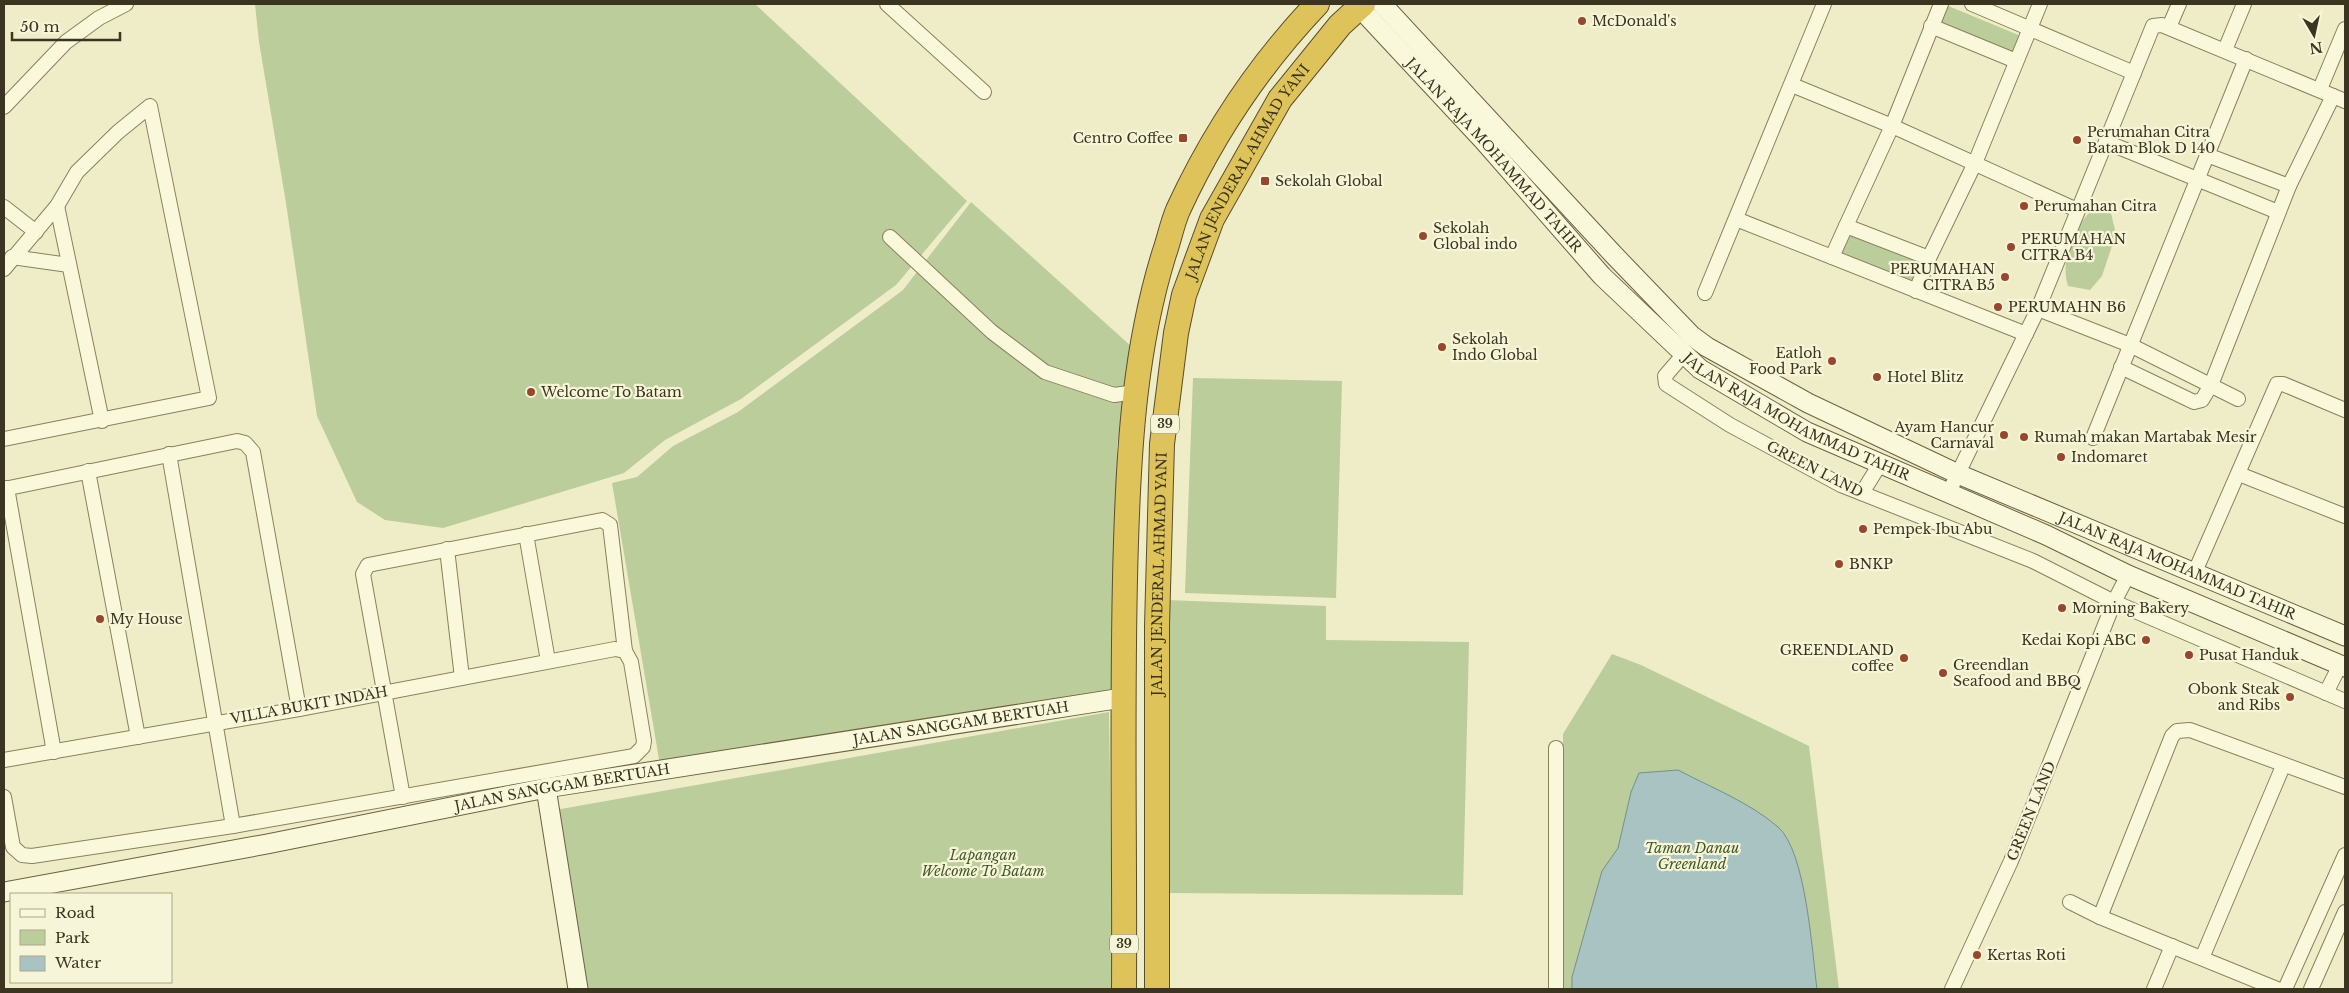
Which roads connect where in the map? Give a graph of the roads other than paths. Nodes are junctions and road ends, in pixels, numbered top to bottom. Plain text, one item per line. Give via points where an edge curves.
1 (126, 4) edge
2 (887, 4) edge
3 (1317, 4) edge
4 (1382, 4) edge
5 (1824, 4) edge
6 (1941, 4) edge
7 (1972, 4) edge
8 (2040, 4) edge
9 (2179, 4) edge
10 (2244, 4) edge
11 (1361, 6) edge
12 (1931, 26) junction
13 (2169, 27) junction
14 (2029, 29) junction
15 (2345, 29) edge
16 (2225, 50) junction
17 (2246, 59) junction
18 (2016, 61) junction
19 (2134, 73) junction
20 (1792, 86) junction
21 (984, 92) dead end
22 (2333, 95) edge
23 (4, 107) edge
24 (1892, 126) junction
25 (2106, 142) junction
26 (2206, 155) junction
27 (1975, 163) junction
28 (2196, 179) junction
29 (2289, 186) junction
30 (58, 206) junction
31 (4, 207) edge
32 (2077, 210) junction
33 (2278, 212) junction
34 (1736, 219) junction
35 (1846, 226) junction
36 (36, 232) junction
37 (890, 237) dead end
38 (12, 257) junction
39 (1832, 257) junction
40 (1929, 258) junction
41 (69, 264) junction
42 (4, 269) edge
43 (1916, 290) junction
44 (1705, 293) dead end
45 (2038, 309) junction
46 (2026, 334) junction
47 (2130, 345) junction
48 (1684, 354) junction
49 (2121, 367) junction
50 (2211, 385) junction
51 (1136, 392) junction
52 (2238, 399) dead end
53 (2345, 410) edge
54 (102, 421) junction
55 (2093, 438) dead end
56 (4, 439) edge
57 (169, 454) junction
58 (1880, 464) junction
59 (88, 471) junction
60 (1958, 474) junction
61 (2240, 474) junction
62 (6, 489) edge
63 (1949, 492) junction
64 (1862, 493) junction
65 (2345, 516) edge
66 (526, 534) junction
67 (447, 549) junction
68 (2194, 574) junction
69 (2128, 575) junction
70 (2114, 602) junction
71 (2345, 636) edge
72 (620, 650) junction
73 (548, 660) junction
74 (2343, 666) edge
75 (462, 678) junction
76 (383, 691) junction
77 (2326, 693) junction
78 (1122, 698) junction
79 (2345, 701) edge
80 (299, 709) junction
81 (216, 722) junction
82 (138, 736) junction
83 (1556, 748) dead end
84 (54, 752) junction
85 (4, 760) edge
86 (2283, 766) junction
87 (546, 788) junction
88 (2345, 788) edge
89 (4, 797) edge
90 (404, 797) junction
91 (233, 826) junction
92 (2345, 855) edge
93 (4, 892) edge
94 (1124, 899) junction
95 (1157, 900) junction
96 (2070, 902) dead end
97 (2100, 917) junction
98 (2344, 919) edge
99 (2172, 946) junction
100 (2202, 958) junction
101 (2260, 986) edge
102 (578, 989) edge
103 (1124, 989) edge
104 (1157, 989) edge
105 (1556, 989) edge
106 (1952, 989) edge
107 (2154, 989) edge
108 (2277, 989) edge
109 (2285, 989) edge
110 (2311, 989) edge

1 - 23 street via 99,18 66,42
2 - 21 street
3 - 51 highway, 39 via 1252,80 1178,211 1155,284
4 - 60 main road, JALAN RAJA MOHAMMAD TAHIR via 1692,336 1808,403
5 - 20 street
6 - 12 street
7 - 14 street
8 - 14 street
9 - 13 street
10 - 16 street
11 - 48 main road, JALAN RAJA MOHAMMAD TAHIR via 1602,276
11 - 95 highway, JALAN JENDERAL AHMAD YANI / 39 via 1340,26 1280,99 1212,219 1184,295 1162,444 1157,626
12 - 18 street
12 - 24 street
13 - 16 street
13 - 19 street via 2153,26
14 - 18 street
14 - 19 street
15 - 22 street
16 - 17 street
17 - 22 street
17 - 26 street
18 - 27 street
19 - 25 street
20 - 24 street
20 - 34 street
22 - 29 street
24 - 27 street
24 - 35 street
25 - 28 street
25 - 32 street
26 - 28 street
26 - 29 street
27 - 32 street
27 - 40 street
28 - 33 street
28 - 47 street
29 - 33 street
30 - 36 street
30 - 41 street
30 - 54 street via 77,172 150,106 209,398
31 - 36 street
32 - 45 street
33 - 50 street
34 - 39 street
34 - 44 street
35 - 39 street
35 - 40 street
36 - 38 street
37 - 51 street via 992,332 1045,372 1114,395
38 - 41 street
38 - 42 street
39 - 43 street
40 - 43 street
41 - 54 street
43 - 46 street
45 - 46 street
45 - 47 street
46 - 60 street
47 - 49 street
47 - 50 street
48 - 58 main road, JALAN RAJA MOHAMMAD TAHIR via 1700,369 1807,432
48 - 64 street, GREEN LAND via 1665,376 1668,386 1730,425 1841,485
49 - 50 street via 2194,402 2202,400
49 - 55 street
50 - 52 street
51 - 78 highway, 39 via 1129,446
53 - 61 street via 2277,384
54 - 56 street
57 - 59 street
57 - 80 street via 238,441 245,443 252,452
57 - 81 street
58 - 63 main road, JALAN RAJA MOHAMMAD TAHIR
58 - 64 street
59 - 62 street
59 - 82 street
60 - 63 street
60 - 68 main road, JALAN RAJA MOHAMMAD TAHIR
61 - 65 street
61 - 68 street
62 - 84 street
63 - 69 main road, JALAN RAJA MOHAMMAD TAHIR
64 - 70 street, GREEN LAND via 2033,561
66 - 67 street
66 - 72 street via 592,520 602,520 610,525
66 - 73 street
67 - 75 street
67 - 76 street via 365,568 363,574
68 - 71 main road, JALAN RAJA MOHAMMAD TAHIR
69 - 70 street, GREEN LAND
69 - 74 main road, JALAN RAJA MOHAMMAD TAHIR
70 - 77 street
70 - 106 street, GREEN LAND via 2011,861
72 - 73 street, VILLA BUKIT INDAH
72 - 90 street via 631,662 644,741 638,754
73 - 75 street, VILLA BUKIT INDAH
74 - 77 street
75 - 76 street, VILLA BUKIT INDAH
76 - 80 street, VILLA BUKIT INDAH
76 - 90 street
77 - 79 street
78 - 87 main road, JALAN SANGGAM BERTUAH
78 - 94 highway, 39
80 - 81 street, VILLA BUKIT INDAH
81 - 82 street, VILLA BUKIT INDAH
81 - 91 street
82 - 84 street, VILLA BUKIT INDAH
83 - 105 street
84 - 85 street, VILLA BUKIT INDAH
86 - 88 street
86 - 97 street via 2190,730 2177,731 2172,736
86 - 100 street
87 - 93 main road, JALAN SANGGAM BERTUAH via 257,846
87 - 102 main road
89 - 91 street via 13,847 22,855
90 - 91 street
92 - 109 street
94 - 95 highway
94 - 103 highway, 39
95 - 104 highway, JALAN JENDERAL AHMAD YANI / 39
96 - 97 street
97 - 99 street
98 - 110 street
99 - 100 street
99 - 107 street
100 - 101 street
101 - 108 street

